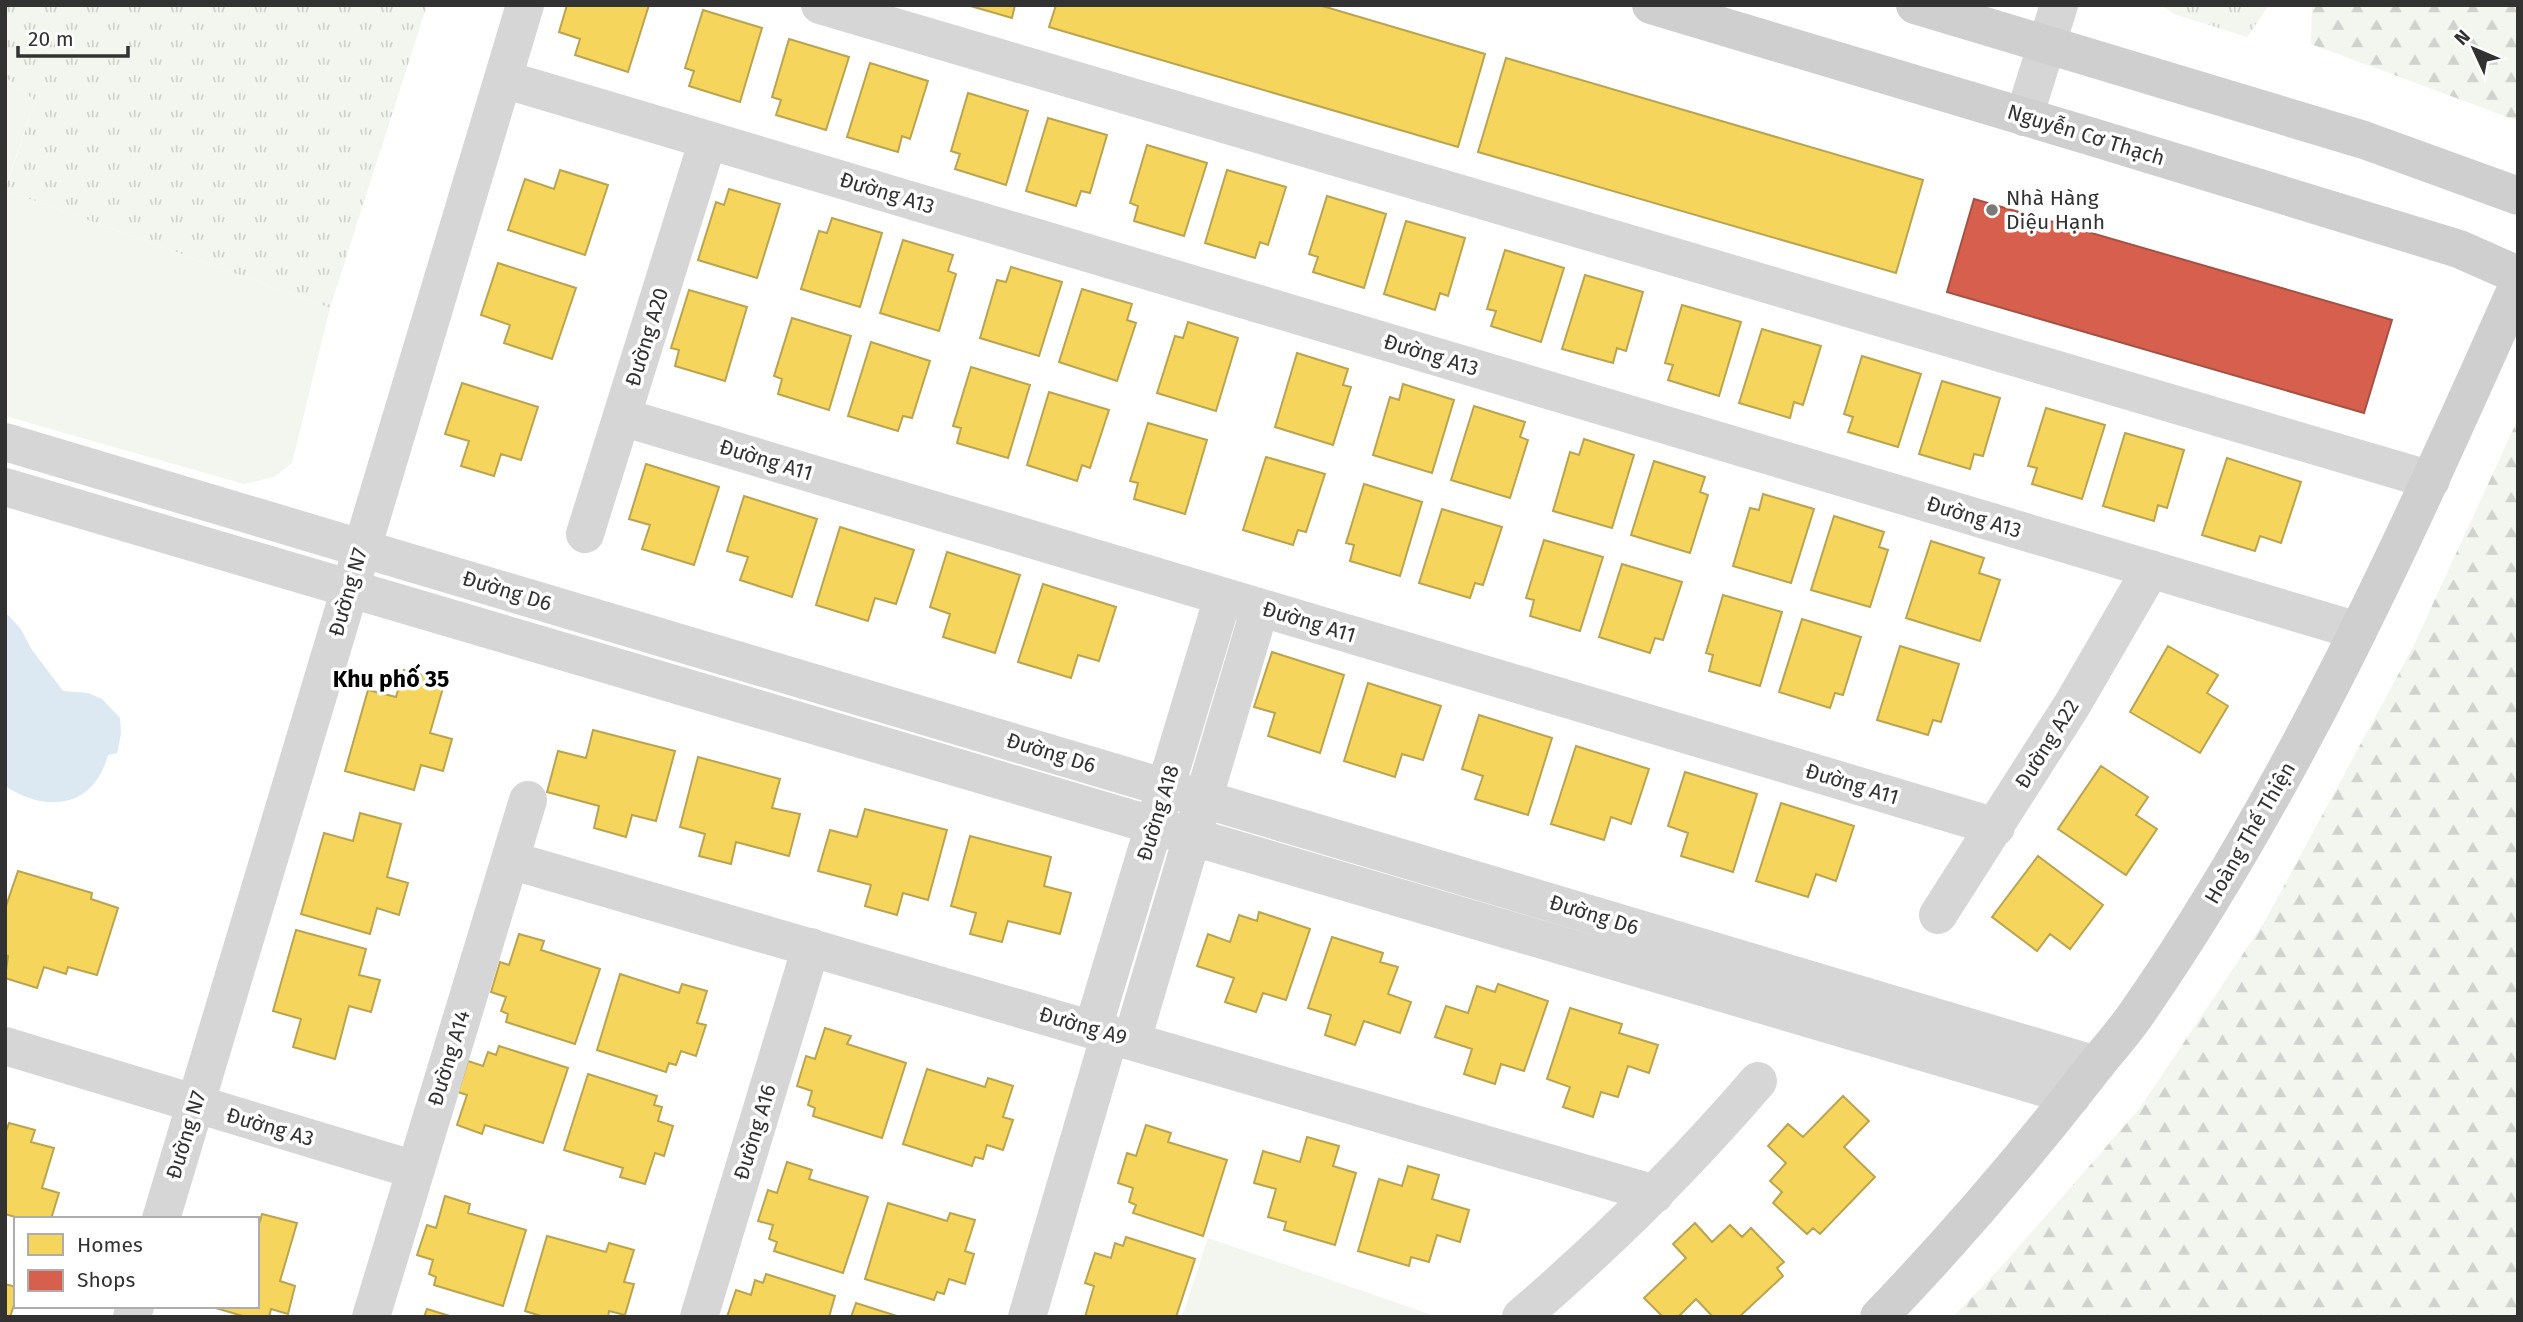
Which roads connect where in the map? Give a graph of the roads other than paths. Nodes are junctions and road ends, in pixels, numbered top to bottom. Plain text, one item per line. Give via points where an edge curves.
1 (525, 5) edge
2 (820, 5) edge
3 (1651, 5) edge
4 (1915, 5) edge
5 (2059, 5) edge
6 (2047, 45) junction
7 (503, 79) junction
8 (2024, 117) junction
9 (708, 140) junction
10 (2518, 196) edge
11 (2518, 275) edge
12 (2518, 285) edge
13 (622, 417) junction
14 (5, 442) edge
15 (2431, 480) junction
16 (5, 487) edge
17 (586, 534) dead end
18 (361, 548) junction
19 (2151, 569) junction
20 (350, 588) junction
21 (1223, 597) junction
22 (1259, 608) junction
23 (2358, 631) junction
24 (1166, 788) junction
25 (1203, 799) junction
26 (528, 800) dead end
27 (1154, 825) junction
28 (1996, 827) junction
29 (1192, 836) junction
30 (510, 860) junction
31 (1938, 915) dead end
32 (811, 947) junction
33 (1112, 1034) junction
34 (5, 1046) edge
35 (2096, 1065) junction
36 (1758, 1081) dead end
37 (2072, 1096) junction
38 (195, 1105) junction
39 (415, 1170) junction
40 (1655, 1194) junction
41 (162, 1217) edge
42 (371, 1317) edge
43 (699, 1317) edge
44 (1027, 1317) edge
45 (1521, 1317) edge
46 (1879, 1317) edge

1 - 7 street, Đường N7
2 - 15 street
3 - 8 main road, Nguyễn Cơ Thạch
4 - 6 main road
5 - 6 street
6 - 8 street
6 - 10 main road via 2364,140
7 - 9 street, Đường A13
7 - 18 street, Đường N7
8 - 11 main road, Nguyễn Cơ Thạch via 2459,249
9 - 13 street, Đường A20
9 - 19 street, Đường A13
12 - 15 main road, Hoàng Thế Thiện
13 - 17 street, Đường A20
13 - 21 street, Đường A11
14 - 18 street, Đường D6
15 - 23 main road, Hoàng Thế Thiện
16 - 20 street, Đường D6
18 - 20 street, Đường N7
18 - 24 street, Đường D6
19 - 23 street, Đường A13
19 - 28 street, Đường A22
20 - 27 street, Đường D6
20 - 38 street, Đường N7
21 - 22 street, Đường A11
21 - 24 street, Đường A18
22 - 25 street, Đường A18
22 - 28 street, Đường A11
23 - 35 main road, Hoàng Thế Thiện via 2243,849 2135,1017
24 - 25 street, Đường D6
24 - 27 street, Đường A18
25 - 29 street, Đường A18
25 - 35 street, Đường D6
26 - 30 street, Đường A14
27 - 29 street, Đường D6
27 - 33 street, Đường A18
28 - 31 street, Đường A22
29 - 33 street, Đường A18
29 - 37 street, Đường D6
30 - 32 street, Đường A9
30 - 39 street, Đường A14
32 - 33 street, Đường A9
32 - 43 street, Đường A16
33 - 40 street, Đường A9
33 - 44 street, Đường A18
34 - 38 street, Đường A3
35 - 37 main road, Hoàng Thế Thiện
36 - 40 street
37 - 46 main road, Hoàng Thế Thiện via 1998,1188
38 - 39 street, Đường A3
38 - 41 street, Đường N7
39 - 42 street, Đường A14
40 - 45 street

